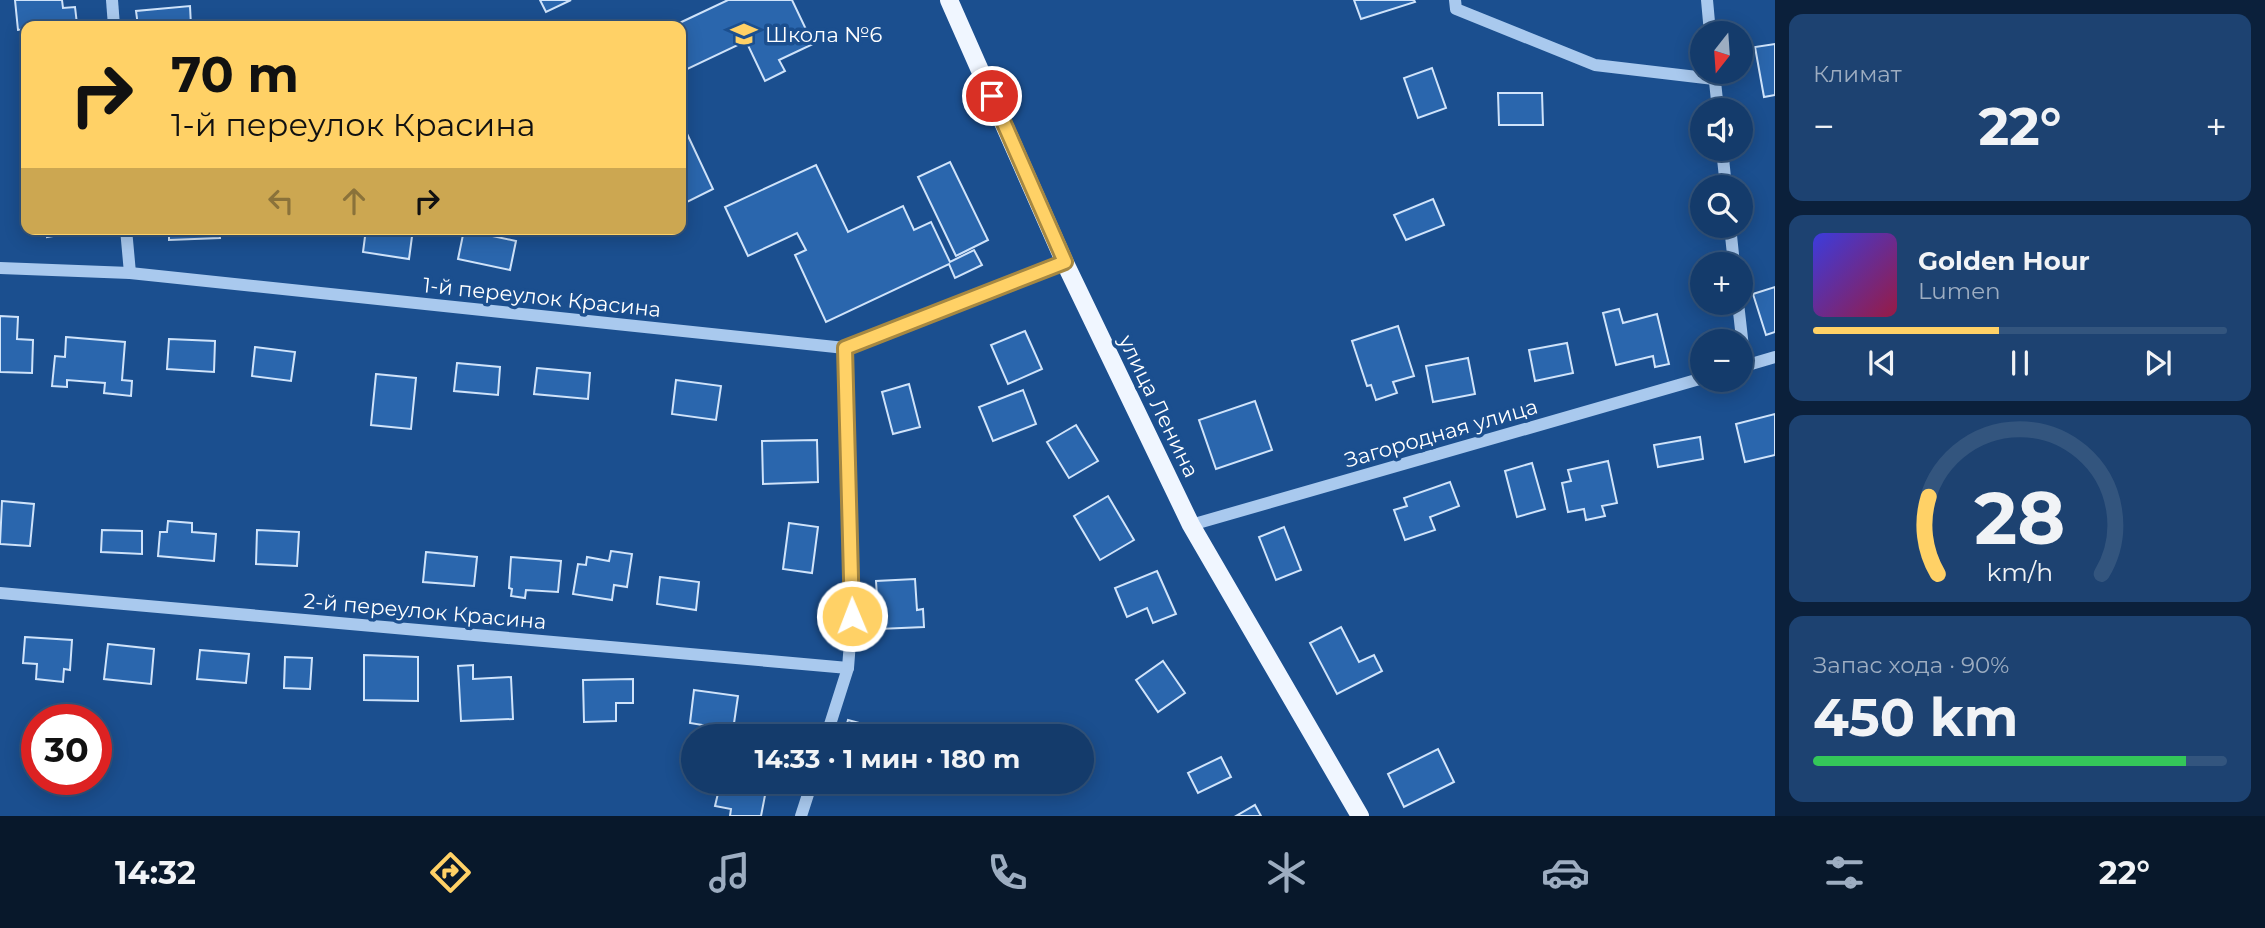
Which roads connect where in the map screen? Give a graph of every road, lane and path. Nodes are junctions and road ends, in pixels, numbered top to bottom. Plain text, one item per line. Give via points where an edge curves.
1 (112, 0) edge
2 (949, 0) edge
3 (1455, 0) edge
4 (1707, 0) edge
5 (114, 21) edge
6 (1709, 21) edge
7 (1690, 73) edge
8 (127, 235) edge
9 (1065, 262) junction
10 (0, 268) edge
11 (130, 273) junction
12 (845, 348) junction
13 (1775, 358) edge
14 (1753, 364) edge
15 (1690, 382) edge
16 (1191, 525) junction
17 (0, 593) edge
18 (848, 667) junction
19 (830, 724) edge
20 (808, 794) edge
21 (800, 816) edge
22 (1360, 816) edge

1 - 5 street
2 - 9 main road, улица Ленина
3 - 7 street via 1456,9 1595,65
4 - 6 street
8 - 11 street
9 - 12 street, 1-й переулок Красина
9 - 16 main road, улица Ленина
10 - 11 street, 1-й переулок Красина
11 - 12 street, 1-й переулок Красина
12 - 18 street via 852,616
13 - 14 street
15 - 16 street, Загородная улица
16 - 22 main road, улица Ленина
17 - 18 street, 2-й переулок Красина
18 - 19 street
20 - 21 street

